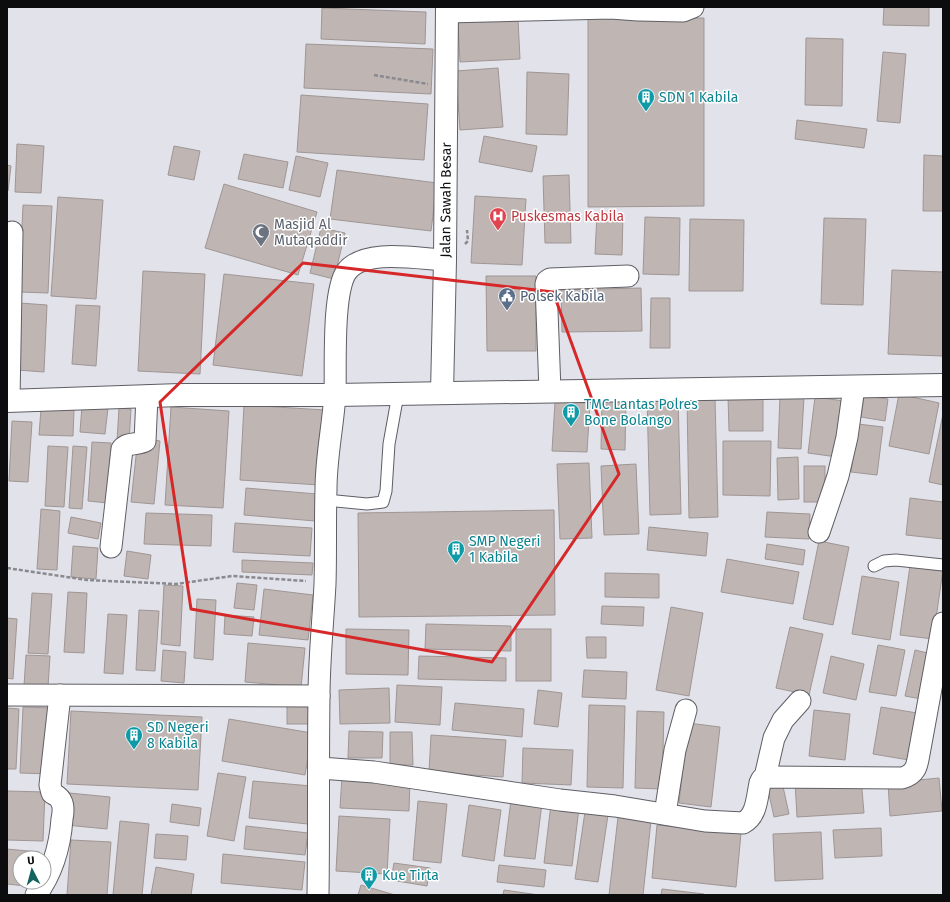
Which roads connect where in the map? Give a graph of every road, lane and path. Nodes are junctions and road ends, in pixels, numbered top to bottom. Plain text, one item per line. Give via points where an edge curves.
1 (693, 7) edge
2 (447, 10) edge
3 (374, 75) dead end
4 (446, 87) junction
5 (12, 232) dead end
6 (445, 260) junction
7 (628, 276) dead end
8 (943, 385) edge
9 (854, 387) junction
10 (550, 391) junction
11 (442, 393) junction
12 (335, 394) junction
13 (398, 394) junction
14 (147, 396) junction
15 (8, 401) edge
16 (326, 500) junction
17 (819, 532) dead end
18 (111, 547) dead end
19 (943, 565) edge
20 (874, 566) dead end
21 (7, 568) edge
22 (325, 582) junction
23 (943, 623) edge
24 (7, 695) edge
25 (60, 695) junction
26 (319, 696) junction
27 (800, 701) dead end
28 (686, 710) dead end
29 (320, 768) junction
30 (765, 777) junction
31 (664, 814) junction
32 (36, 895) edge
33 (318, 895) edge

1 - 2 street via 683,11 611,8
2 - 4 main road, Jalan Sawah Besar
3 - 4 path
4 - 6 main road, Jalan Sawah Besar
5 - 15 street
6 - 11 main road, Jalan Sawah Besar
6 - 12 street via 375,258 347,270 338,293
7 - 10 street via 547,281
8 - 9 main road
9 - 10 main road
9 - 17 street via 847,438 838,476
10 - 11 main road
11 - 13 main road
12 - 13 main road
12 - 14 main road
12 - 16 street
13 - 16 lane via 389,444 383,502 367,504
14 - 15 main road
14 - 18 street via 145,442 122,448
16 - 22 street
19 - 20 lane via 896,560 884,561
21 - 22 path via 102,581 176,584 232,576
22 - 26 street
23 - 30 street via 920,754 909,776
24 - 25 street
25 - 26 street
25 - 32 street via 50,785 52,793 61,799 63,804 62,829 54,862
26 - 29 street
27 - 30 street via 783,720 774,738
28 - 31 street via 675,750
29 - 31 street via 381,773
29 - 33 street
30 - 31 street via 760,783 753,814 743,823 705,821

